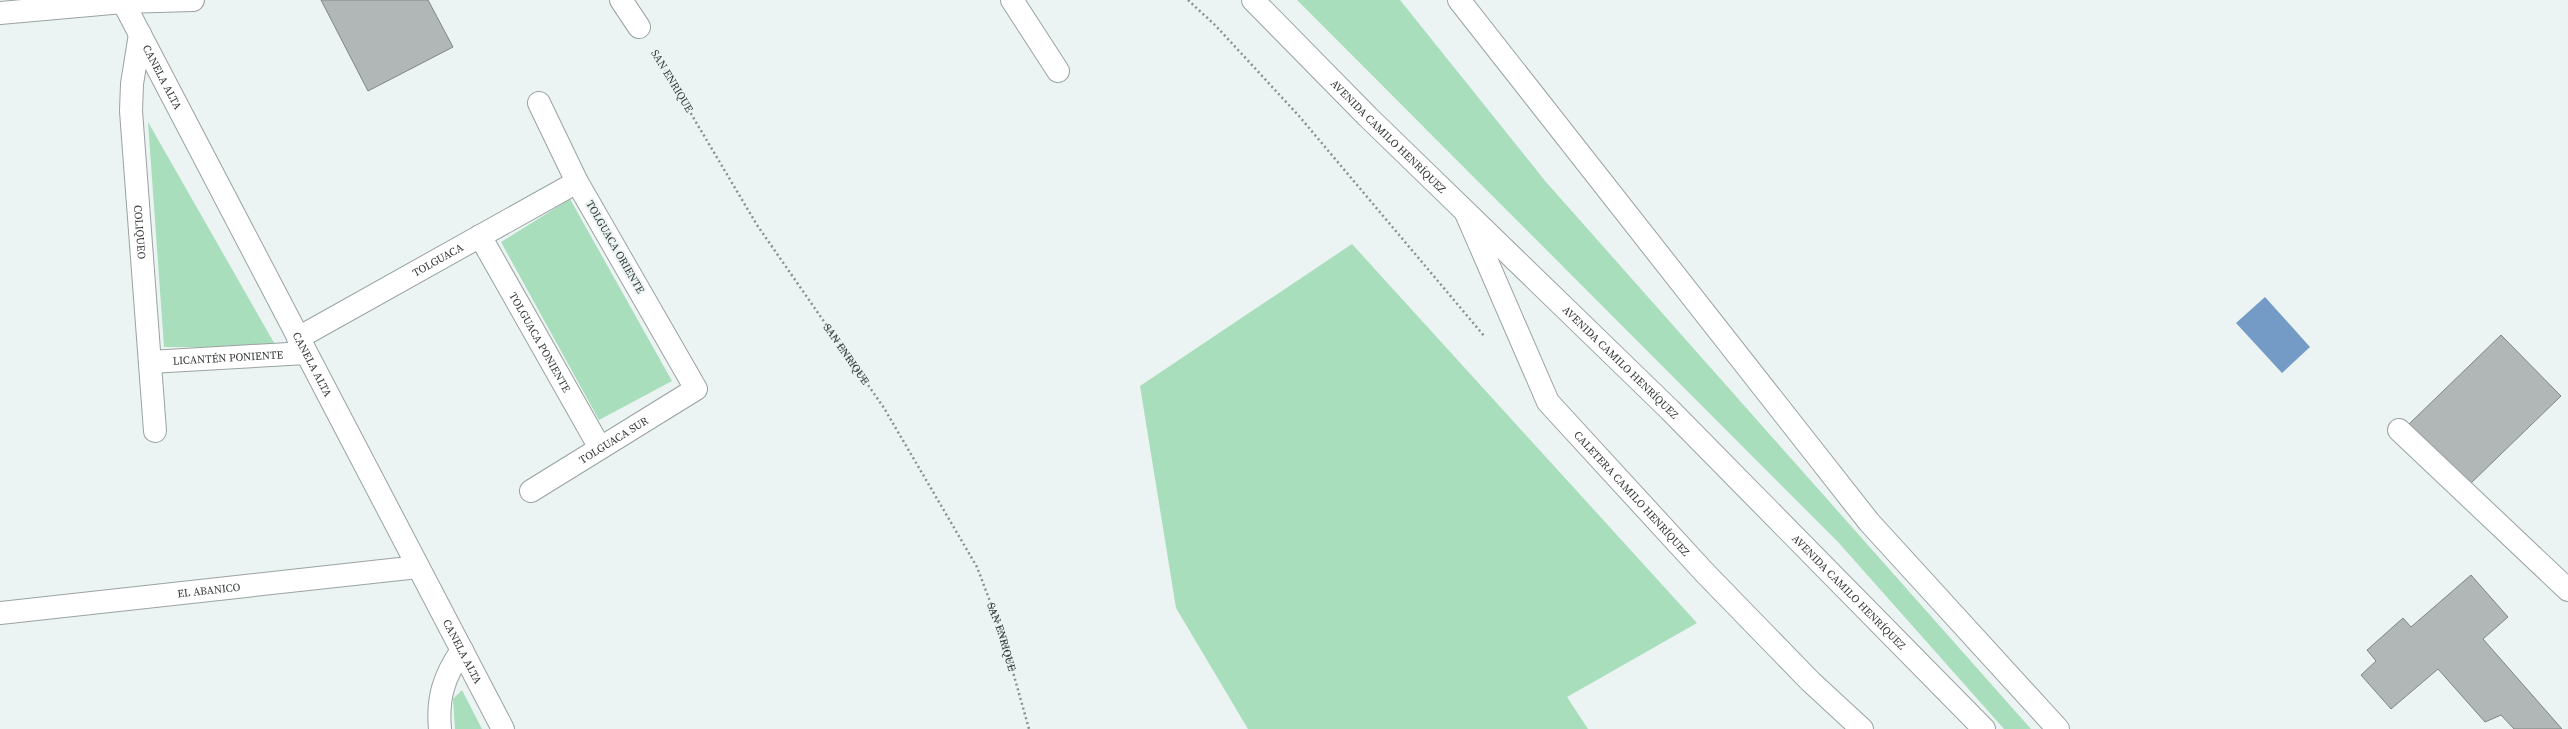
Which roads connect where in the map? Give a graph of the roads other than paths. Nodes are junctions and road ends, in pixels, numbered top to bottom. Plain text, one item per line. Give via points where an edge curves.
1 (193, 0) edge
2 (621, 0) edge
3 (1012, 0) edge
4 (1253, 0) edge
5 (1459, 0) edge
6 (122, 1) edge
7 (0, 13) edge
8 (639, 27) road end
9 (140, 34) junction
10 (1058, 71) dead end
11 (539, 103) dead end
12 (577, 182) junction
13 (1466, 213) junction
14 (480, 236) junction
15 (302, 345) junction
16 (150, 362) junction
17 (696, 389) joint
18 (2399, 430) dead end
19 (155, 431) dead end
20 (600, 448) junction
21 (531, 491) dead end
22 (418, 567) junction
23 (2568, 590) edge
24 (0, 613) edge
25 (462, 650) junction
26 (440, 729) edge
27 (503, 729) edge
28 (1862, 729) edge
29 (1984, 729) edge
30 (2058, 729) edge

1 - 6 street
2 - 8 street
3 - 10 street
4 - 13 street, AVENIDA CAMILO HENRÍQUEZ
5 - 30 street via 1868,522
6 - 7 street
6 - 9 street, CANELA ALTA
9 - 15 street, CANELA ALTA
9 - 16 street, COLIQUEO via 132,84 131,111
11 - 12 street, TOLGUACA ORIENTE
12 - 14 street, TOLGUACA
12 - 17 street, TOLGUACA ORIENTE
13 - 28 street, CALETERA CAMILO HENRÍQUEZ via 1548,402 1716,584 1810,681
13 - 29 street, AVENIDA CAMILO HENRÍQUEZ via 1670,410
14 - 15 street, TOLGUACA
14 - 20 street, TOLGUACA PONIENTE
15 - 16 street, LICANTÉN PONIENTE
15 - 22 street, CANELA ALTA
16 - 19 street, COLIQUEO
17 - 20 street, TOLGUACA SUR
18 - 23 street
20 - 21 street, TOLGUACA SUR
22 - 24 street, EL ABANICO
22 - 25 street, CANELA ALTA
25 - 26 street via 450,667 442,686 439,703
25 - 27 street, CANELA ALTA

